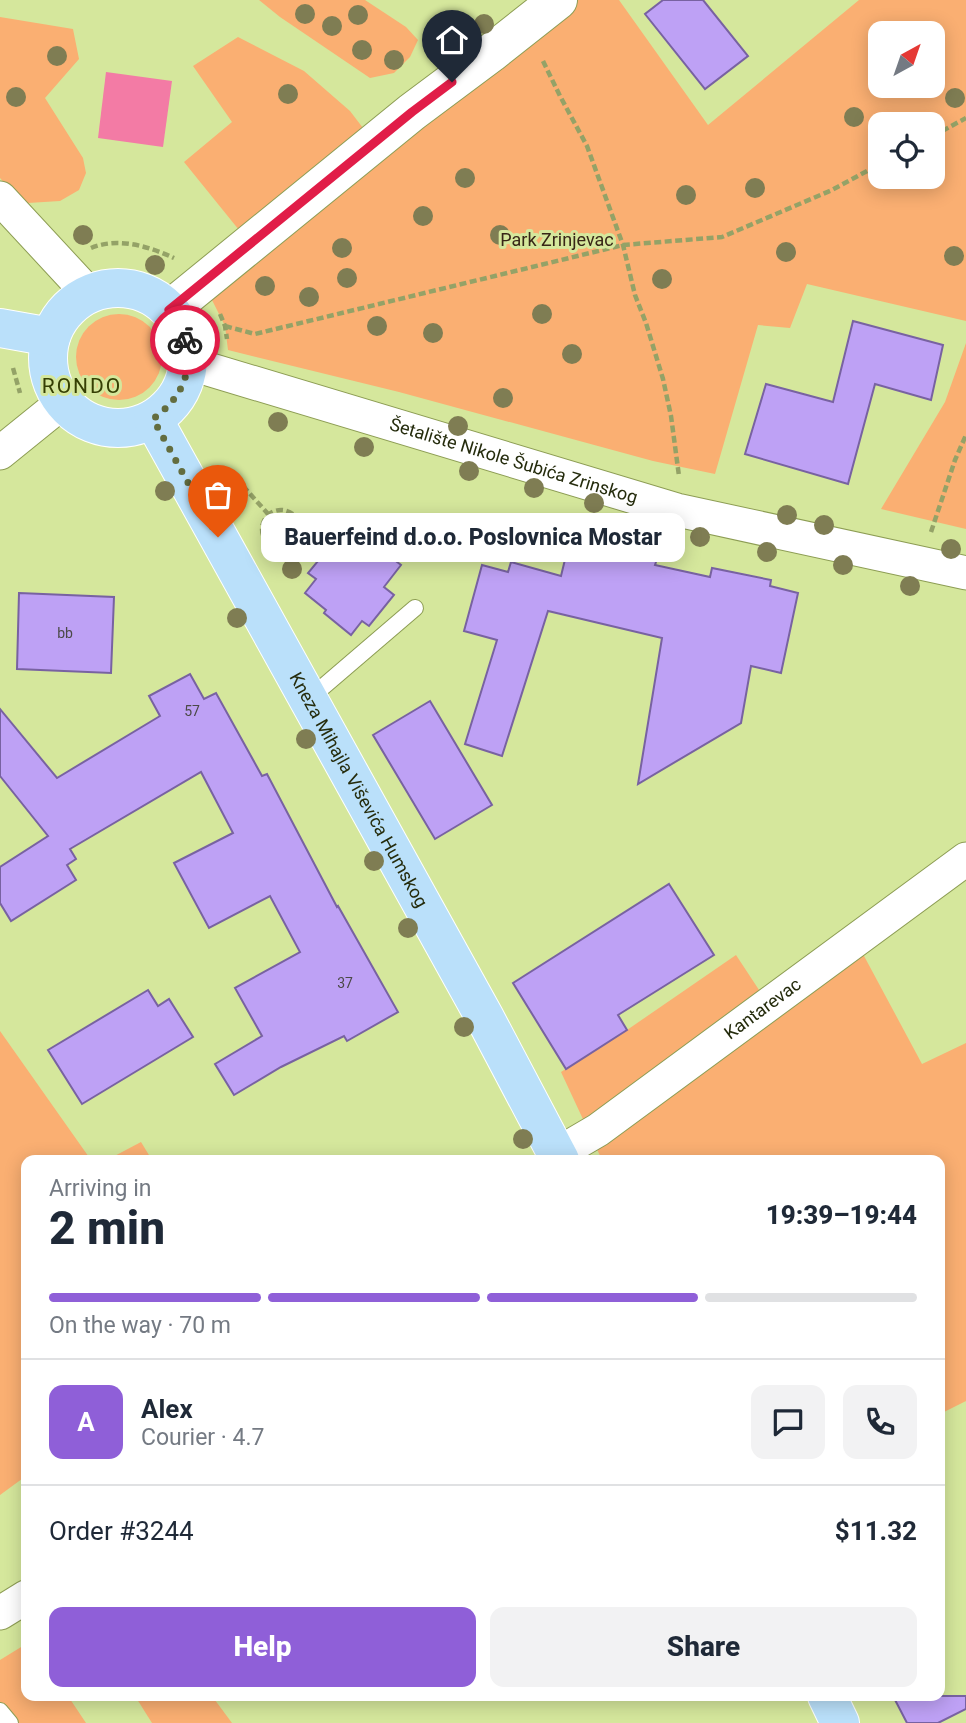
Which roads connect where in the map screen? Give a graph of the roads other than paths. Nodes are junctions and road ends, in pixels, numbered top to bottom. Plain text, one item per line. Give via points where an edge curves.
1 (558, 0) edge
2 (0, 198) edge
3 (89, 294) junction
4 (169, 310) junction
5 (51, 337) junction
6 (6, 344) edge
7 (188, 363) junction
8 (63, 402) junction
9 (153, 419) junction
10 (0, 453) edge
11 (966, 573) edge
12 (415, 608) dead end
13 (307, 697) junction
14 (966, 859) edge
15 (558, 1155) edge
16 (562, 1155) edge
17 (21, 1600) edge
18 (0, 1613) edge
19 (829, 1701) edge
20 (0, 1710) edge
21 (10, 1723) edge
22 (840, 1723) edge

1 - 4 main road
2 - 3 street
3 - 4 main road via 105,289 140,291
3 - 5 main road via 65,312
4 - 7 main road via 181,326
5 - 6 main road
5 - 8 main road via 48,364
7 - 9 main road via 177,396
7 - 11 street, Šetalište Nikole Šubića Zrinskog via 677,510
8 - 9 main road via 75,414 105,427 122,428
8 - 10 street
9 - 13 main road, Kneza Mihajla Viševića Humskog
12 - 13 lane
13 - 15 main road, Kneza Mihajla Viševića Humskog
14 - 16 street, Kantarevac
17 - 18 street
19 - 22 main road
20 - 21 lane

